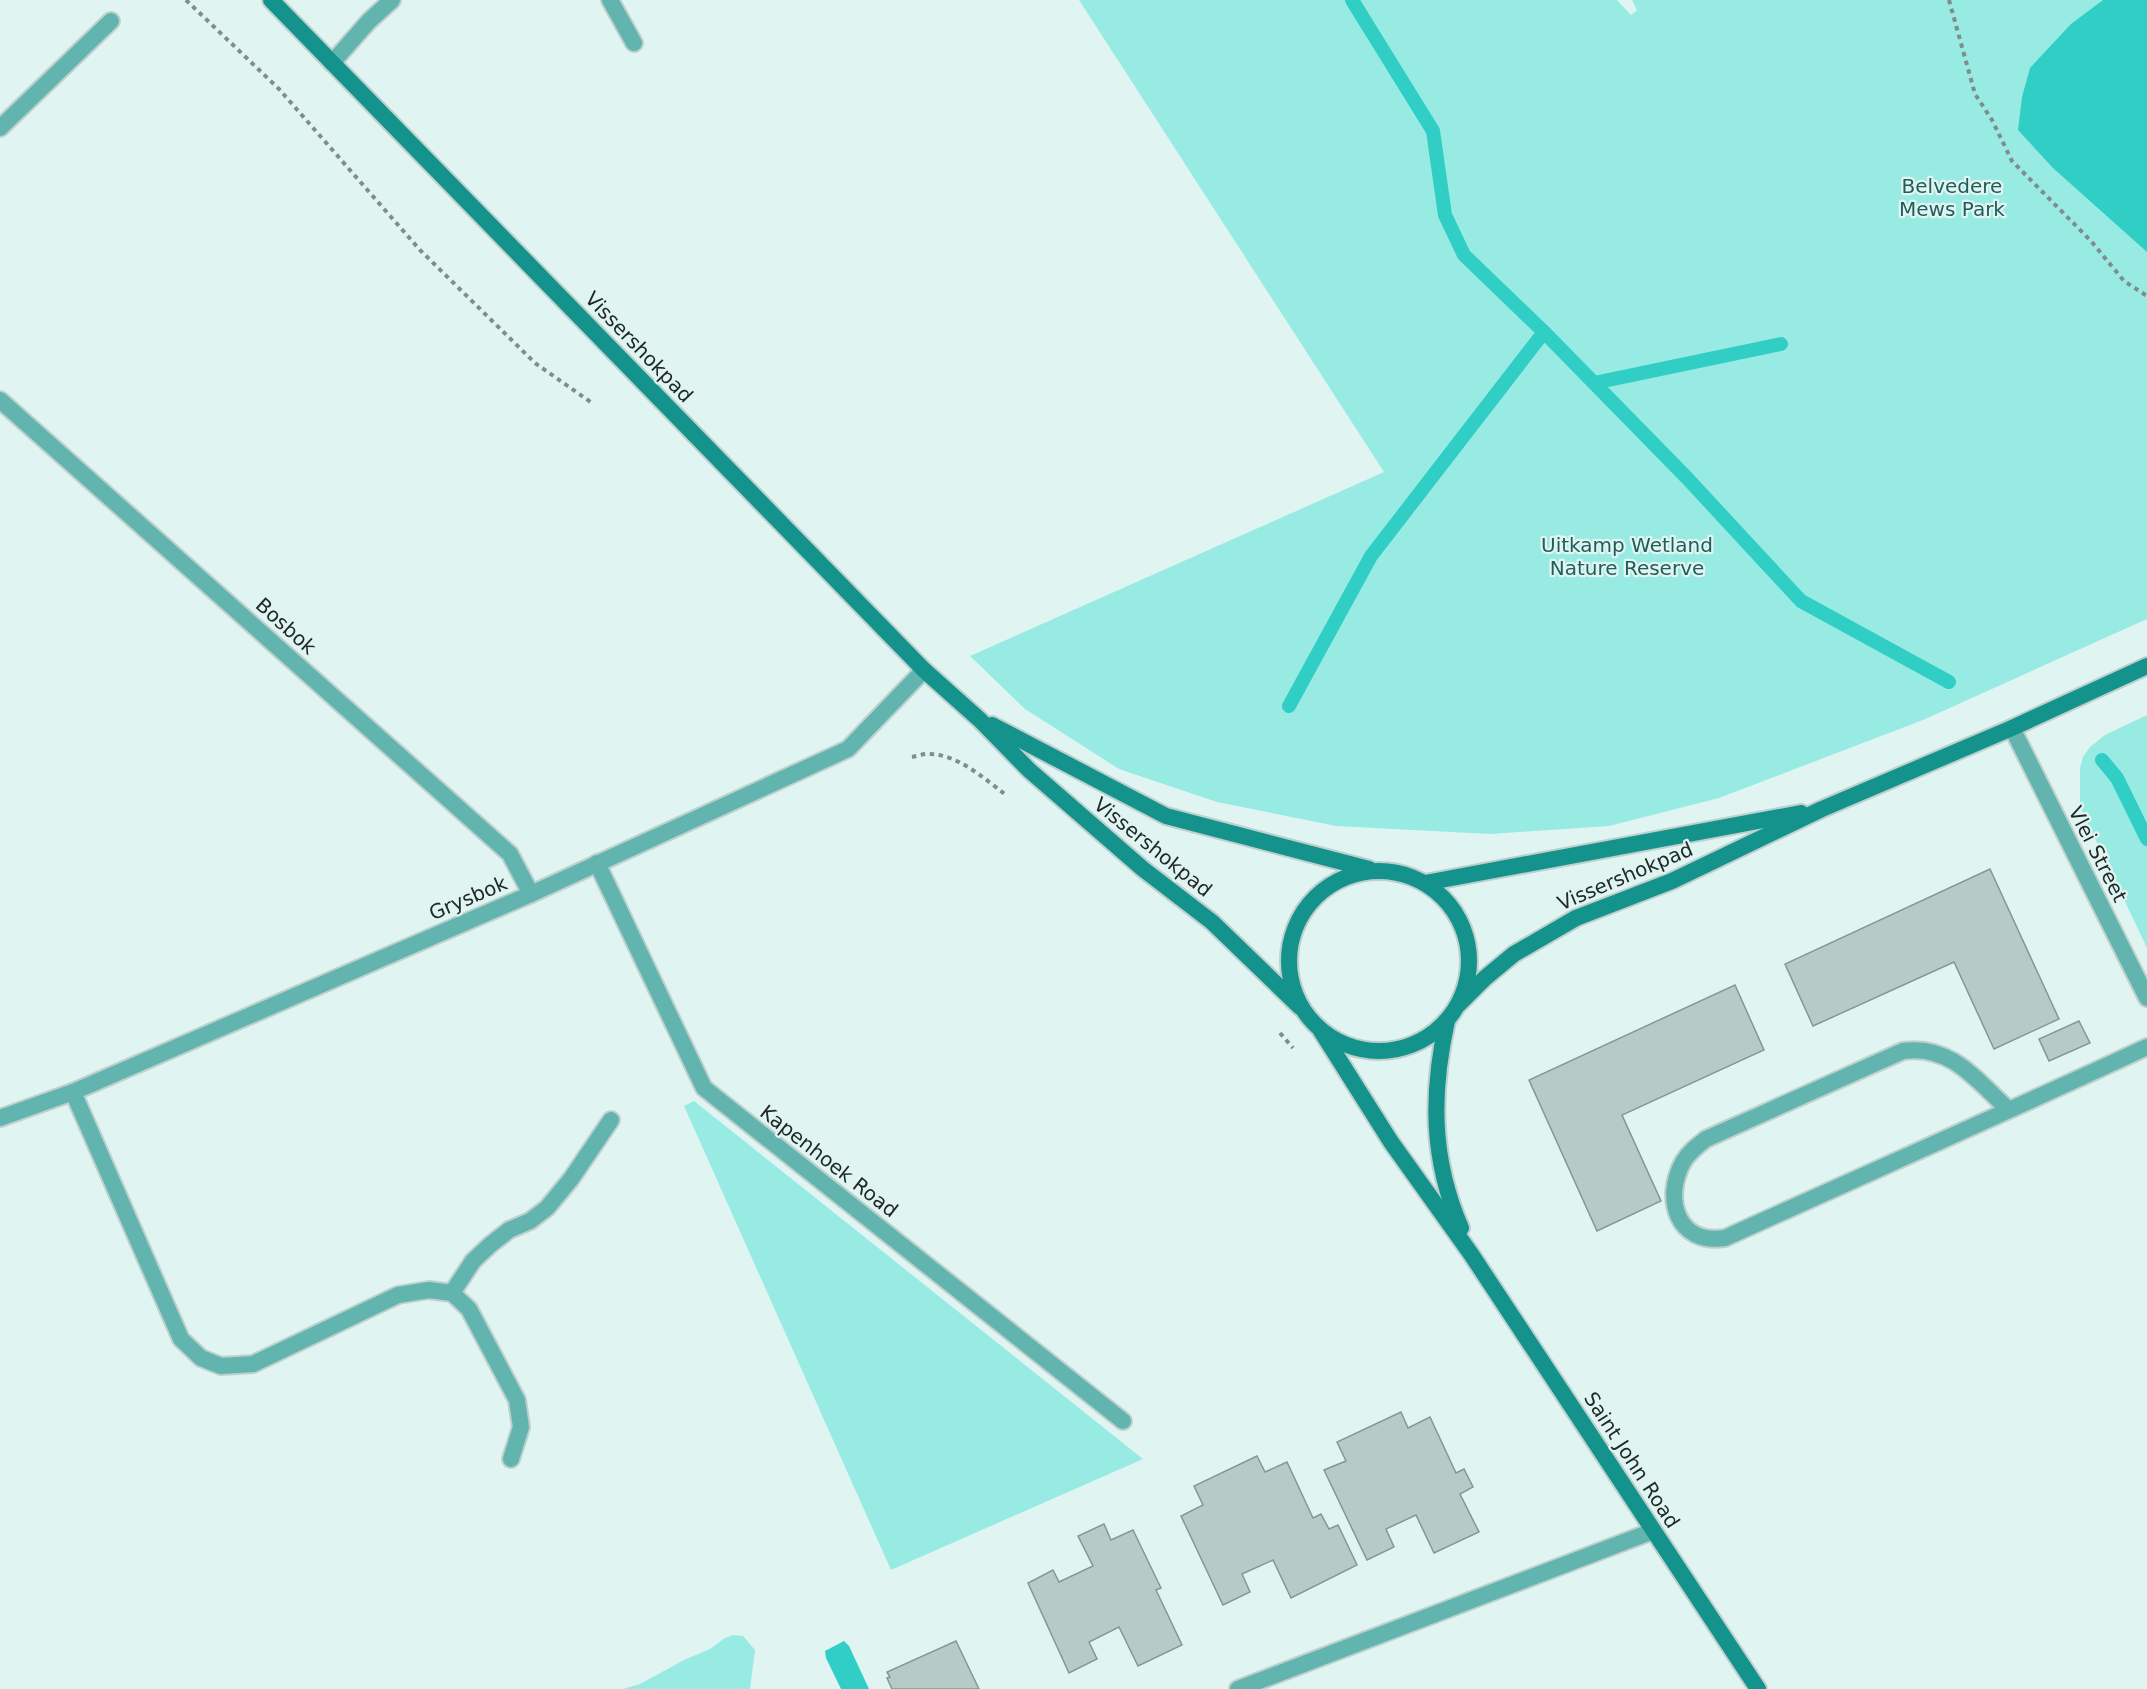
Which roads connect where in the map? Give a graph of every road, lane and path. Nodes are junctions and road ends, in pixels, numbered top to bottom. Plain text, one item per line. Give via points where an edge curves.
1 (186, 0) edge
2 (271, 0) edge
3 (392, 0) edge
4 (610, 0) edge
5 (1949, 0) edge
6 (111, 21) dead end
7 (634, 43) dead end
8 (332, 63) junction
9 (0, 128) edge
10 (2147, 296) edge
11 (0, 400) edge
12 (592, 403) dead end
13 (2147, 666) edge
14 (924, 670) junction
15 (980, 720) junction
16 (2012, 728) junction
17 (1822, 809) junction
18 (597, 863) junction
19 (1375, 870) junction
20 (1425, 883) junction
21 (531, 894) junction
22 (2147, 998) edge
23 (1459, 1004) junction
24 (1300, 1006) junction
25 (1447, 1021) junction
26 (1274, 1026) dead end
27 (1321, 1031) junction
28 (2147, 1047) edge
29 (1299, 1056) dead end
30 (73, 1092) junction
31 (2009, 1110) junction
32 (0, 1118) edge
33 (611, 1120) dead end
34 (1471, 1254) junction
35 (452, 1293) junction
36 (1123, 1421) dead end
37 (511, 1460) dead end
38 (1653, 1531) junction
39 (1238, 1689) edge
40 (1758, 1689) edge

1 - 12 path via 279,89 420,250 535,363
2 - 8 main road, Vissershokpad
3 - 8 street
4 - 7 street
5 - 10 path via 1975,94 2012,161 2091,241 2124,281
6 - 9 street
8 - 14 main road, Vissershokpad
11 - 21 street, Bosbok via 510,854
13 - 16 main road, Vissershokpad
14 - 15 main road, Vissershokpad
14 - 18 street, Grysbok via 848,749
15 - 19 main road, Vissershokpad via 1166,816
15 - 24 main road, Vissershokpad via 1029,770 1143,869 1212,922
16 - 17 main road, Vissershokpad
16 - 22 street, Vlei Street
17 - 20 main road, Vissershokpad
17 - 23 main road, Vissershokpad via 1672,881 1566,923 1514,954
18 - 21 street, Grysbok
18 - 36 street, Kapenhoek Road via 704,1088
19 - 20 main road via 1401,873
19 - 24 main road via 1352,874 1331,884 1299,917 1288,962
20 - 23 main road via 1441,894 1463,927 1469,966
21 - 30 street, Grysbok
23 - 25 main road
24 - 27 main road
25 - 27 main road via 1409,1047 1386,1052 1363,1051 1341,1044
25 - 34 main road, Saint John Road via 1439,1057 1436,1132 1443,1174
26 - 29 path
27 - 34 main road, Saint John Road via 1391,1142
28 - 31 street
30 - 32 street, Grysbok
30 - 35 street via 181,1339 201,1358 221,1366 253,1364 398,1295 429,1290
31 - 31 street via 1725,1238 1711,1240 1698,1236 1686,1228 1675,1208 1677,1175 1694,1148 1706,1139 1903,1051 1933,1051 1951,1058
33 - 35 street via 547,1208 490,1245 473,1261
34 - 38 main road, Saint John Road
35 - 37 street via 469,1309 517,1400 521,1427
38 - 39 street
38 - 40 main road, Saint John Road

